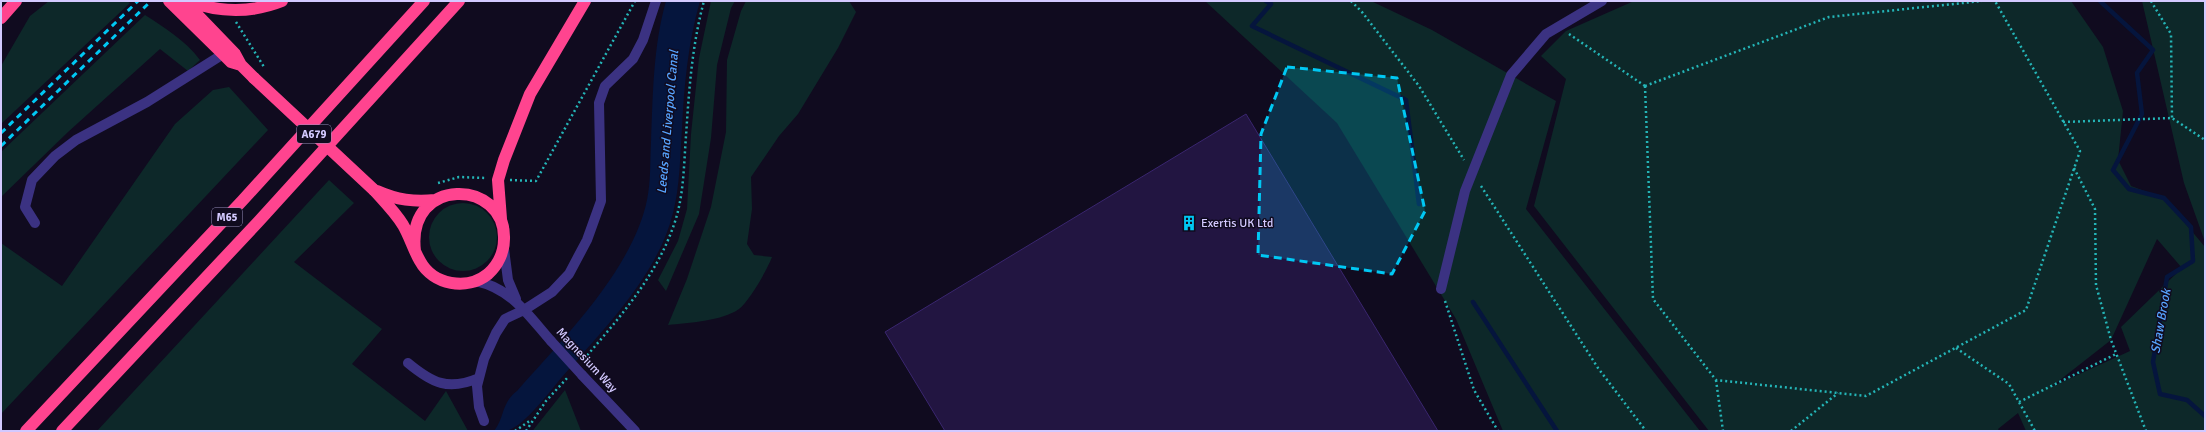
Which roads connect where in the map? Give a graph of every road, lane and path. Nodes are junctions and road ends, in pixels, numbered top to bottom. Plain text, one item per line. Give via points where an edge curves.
1 (16, 1) edge
2 (169, 1) edge
3 (184, 1) edge
4 (189, 1) edge
5 (282, 1) edge
6 (424, 1) edge
7 (459, 1) edge
8 (585, 1) edge
9 (636, 1) edge
10 (656, 1) edge
11 (704, 1) edge
12 (1351, 1) edge
13 (1602, 1) edge
14 (1982, 1) edge
15 (1995, 1) edge
16 (2152, 1) edge
17 (229, 10) junction
18 (1, 18) edge
19 (1559, 26) junction
20 (227, 52) junction
21 (265, 70) dead end
22 (1645, 86) junction
23 (2172, 118) junction
24 (2063, 122) junction
25 (2205, 140) edge
26 (2074, 168) junction
27 (1472, 173) junction
28 (509, 180) dead end
29 (374, 190) junction
30 (435, 200) junction
31 (501, 221) junction
32 (35, 223) dead end
33 (504, 246) junction
34 (415, 251) junction
35 (476, 281) junction
36 (1441, 289) joint
37 (522, 308) junction
38 (1956, 348) junction
39 (2116, 354) junction
40 (408, 363) dead end
41 (579, 364) dead end
42 (578, 372) junction
43 (479, 378) junction
44 (1716, 380) junction
45 (1838, 393) junction
46 (2019, 402) junction
47 (484, 420) dead end
48 (532, 420) junction
49 (26, 431) edge
50 (62, 431) edge
51 (515, 431) edge
52 (526, 431) edge
53 (635, 431) edge
54 (1498, 431) edge
55 (1646, 431) edge
56 (1722, 431) edge
57 (1791, 431) edge
58 (2035, 431) edge
59 (2146, 431) edge

1 - 18 highway
2 - 20 highway, A679
3 - 20 highway, A679
4 - 17 highway via 204,7
5 - 17 highway via 254,10
6 - 49 highway, M65 via 242,201
7 - 50 highway, M65 via 259,221
8 - 31 highway via 530,94 504,160 498,180
9 - 28 path via 536,181
10 - 37 street via 643,40 633,59 605,86 599,103 601,201 587,240 569,274 552,292
11 - 41 path via 697,28 689,85 682,192 677,215 661,256 648,278 614,324
12 - 27 path via 1419,86
13 - 19 street
14 - 22 path via 1829,17
15 - 24 path
16 - 23 path via 2171,34
17 - 21 path
19 - 22 path
19 - 27 street via 1546,34 1511,75
20 - 29 highway, A679, bridge via 231,62 241,65
20 - 32 street via 147,102 76,140 55,156 32,180 26,207
22 - 44 path via 1653,299
23 - 24 path
23 - 25 path
24 - 26 path via 2080,151
26 - 38 path via 2026,310
26 - 39 path via 2096,209 2096,285
27 - 36 street via 1465,191
27 - 55 path via 1598,368
29 - 30 highway, A679 via 401,200
29 - 34 highway, A679 via 401,223
30 - 31 highway, A679 via 450,194 480,198 492,208
30 - 34 highway, A679 via 424,210 417,222
31 - 33 highway, A679
33 - 35 highway, A679 via 493,269
33 - 37 street, Magnesium Way via 508,280
34 - 35 highway, A679 via 420,262 437,278 459,284
35 - 37 street, Magnesium Way via 499,288
36 - 54 path via 1474,390
37 - 42 street, Magnesium Way, bridge
37 - 43 street via 505,319 484,359
38 - 45 path via 1866,396
38 - 46 path via 2009,384
39 - 46 path
39 - 59 path
40 - 43 street via 422,375 441,384 452,386
42 - 48 path via 546,401
42 - 53 street, Magnesium Way
43 - 47 street via 479,407
44 - 45 path
44 - 56 path
45 - 57 path
46 - 58 path
48 - 51 path
48 - 52 path

